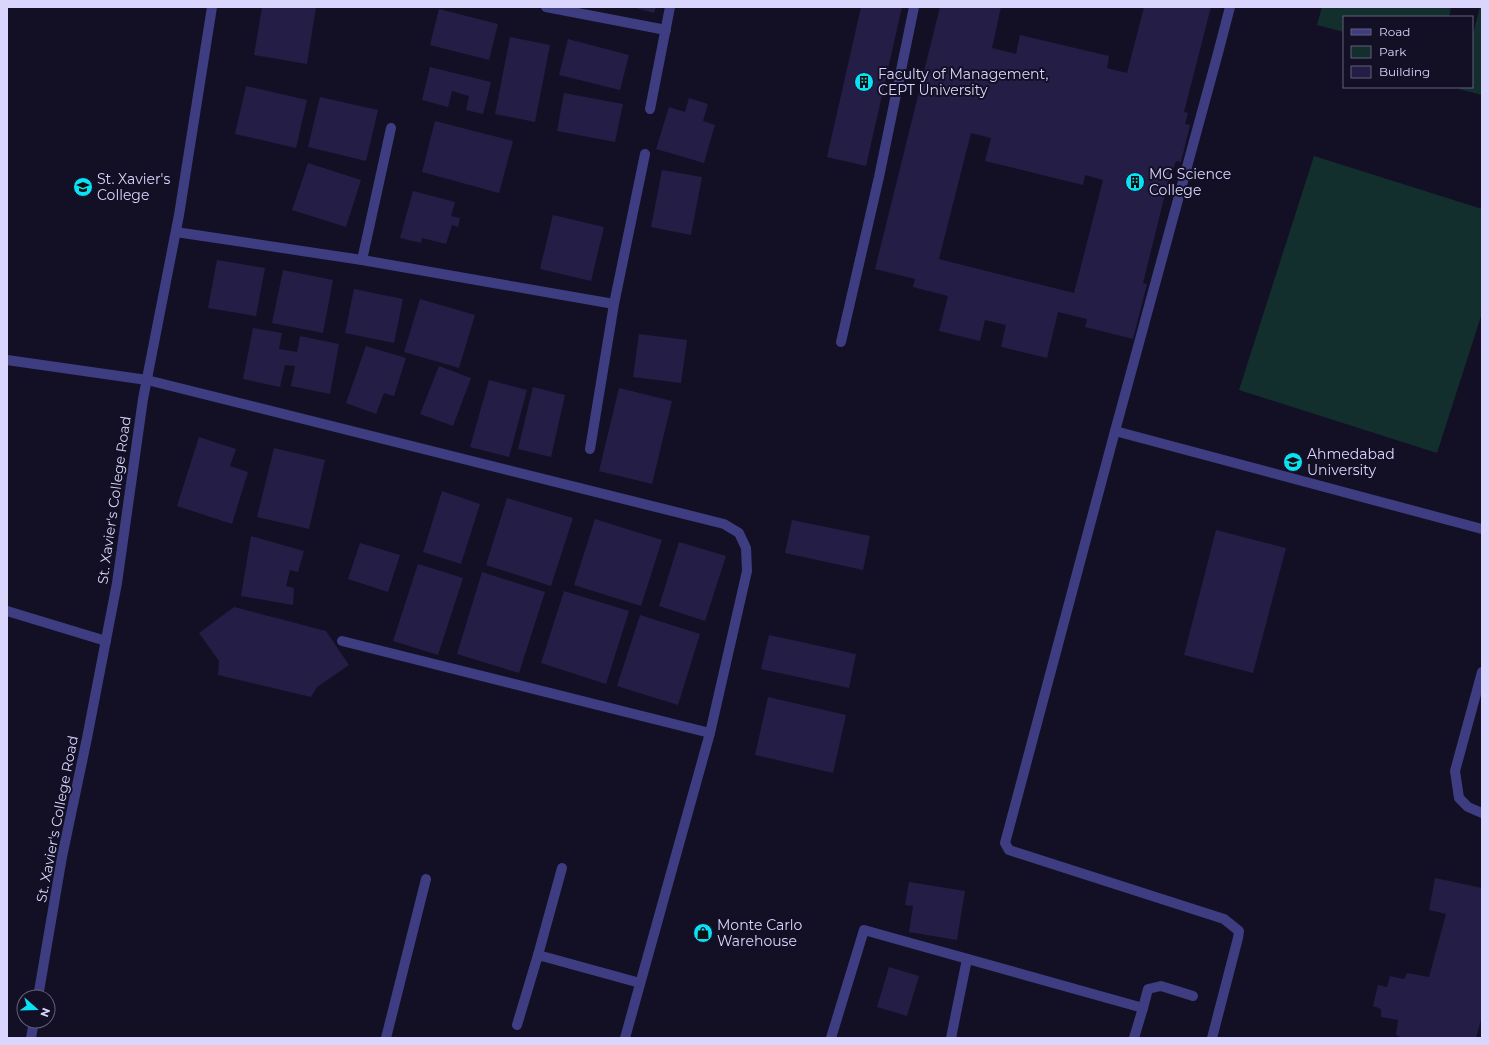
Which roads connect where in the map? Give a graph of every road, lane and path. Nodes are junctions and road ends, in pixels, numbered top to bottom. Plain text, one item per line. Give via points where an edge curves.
1 (212, 7) edge
2 (546, 7) edge
3 (670, 7) edge
4 (914, 7) edge
5 (1230, 7) edge
6 (666, 30) junction
7 (650, 109) dead end
8 (391, 128) dead end
9 (645, 154) dead end
10 (176, 232) junction
11 (362, 260) junction
12 (614, 304) junction
13 (841, 342) dead end
14 (7, 360) edge
15 (147, 380) junction
16 (1115, 431) junction
17 (590, 449) dead end
18 (1482, 529) edge
19 (7, 611) edge
20 (106, 641) junction
21 (342, 641) dead end
22 (1482, 672) edge
23 (710, 733) junction
24 (1482, 813) edge
25 (562, 868) dead end
26 (426, 879) dead end
27 (538, 955) junction
28 (967, 958) junction
29 (640, 983) junction
30 (39, 989) edge
31 (1193, 996) dead end
32 (1143, 1008) junction
33 (517, 1025) dead end
34 (386, 1038) edge
35 (625, 1038) edge
36 (831, 1038) edge
37 (950, 1038) edge
38 (1134, 1038) edge
39 (1212, 1038) edge

1 - 10 street, St. Xavier's College Road
2 - 6 street
3 - 6 street
4 - 13 street
5 - 16 street
6 - 7 street
8 - 11 street
9 - 12 street
10 - 11 street
10 - 15 street, St. Xavier's College Road
11 - 12 street
12 - 17 street
14 - 15 street
15 - 20 street, St. Xavier's College Road
15 - 23 street via 701,518 724,524 739,533 746,548 747,571
16 - 18 street
16 - 39 street via 1006,843 1009,850 1224,919 1235,927 1239,931 1238,938
19 - 20 street
20 - 30 street, St. Xavier's College Road via 62,857
21 - 23 street
22 - 24 street via 1455,771 1459,798 1468,807
23 - 29 street
25 - 27 street
26 - 34 street
27 - 29 street
27 - 33 street
28 - 32 street
28 - 36 street via 864,930
28 - 37 street
29 - 35 street
31 - 32 street via 1161,986 1148,989
32 - 38 street

